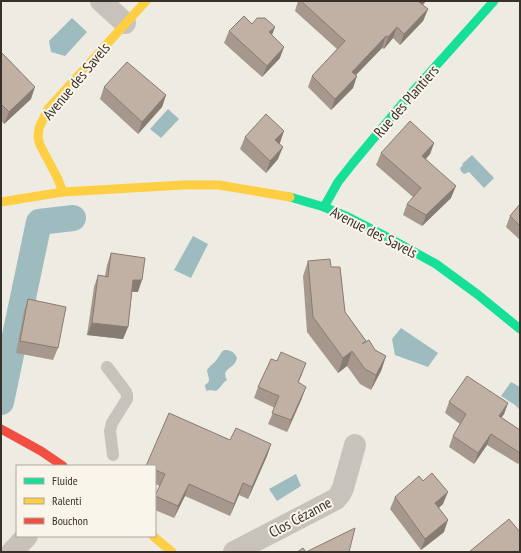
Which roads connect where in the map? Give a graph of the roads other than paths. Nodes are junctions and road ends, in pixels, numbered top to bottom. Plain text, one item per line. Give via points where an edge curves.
1 (100, 1) edge
2 (146, 1) edge
3 (494, 1) edge
4 (125, 23) junction
5 (63, 192) junction
6 (1, 202) edge
7 (324, 207) junction
8 (520, 329) edge
9 (107, 367) dead end
10 (1, 429) edge
11 (354, 445) dead end
12 (114, 455) dead end
13 (59, 464) edge
14 (26, 537) edge
15 (154, 537) edge
16 (12, 552) edge
17 (172, 552) edge
18 (234, 552) edge

1 - 4 street
2 - 4 street, Avenue des Savels
3 - 7 street, Rue des Plantiers via 353,163 338,182
4 - 5 street, Avenue des Savels via 48,109 39,128 40,145
5 - 6 street, Avenue des Savels
5 - 7 street, Avenue des Savels via 219,185 290,197
7 - 8 street, Avenue des Savels via 436,264
9 - 12 lane via 127,395 110,431
10 - 13 street
11 - 18 street, Clos Cézanne via 343,488 336,499
14 - 16 street
15 - 17 street

